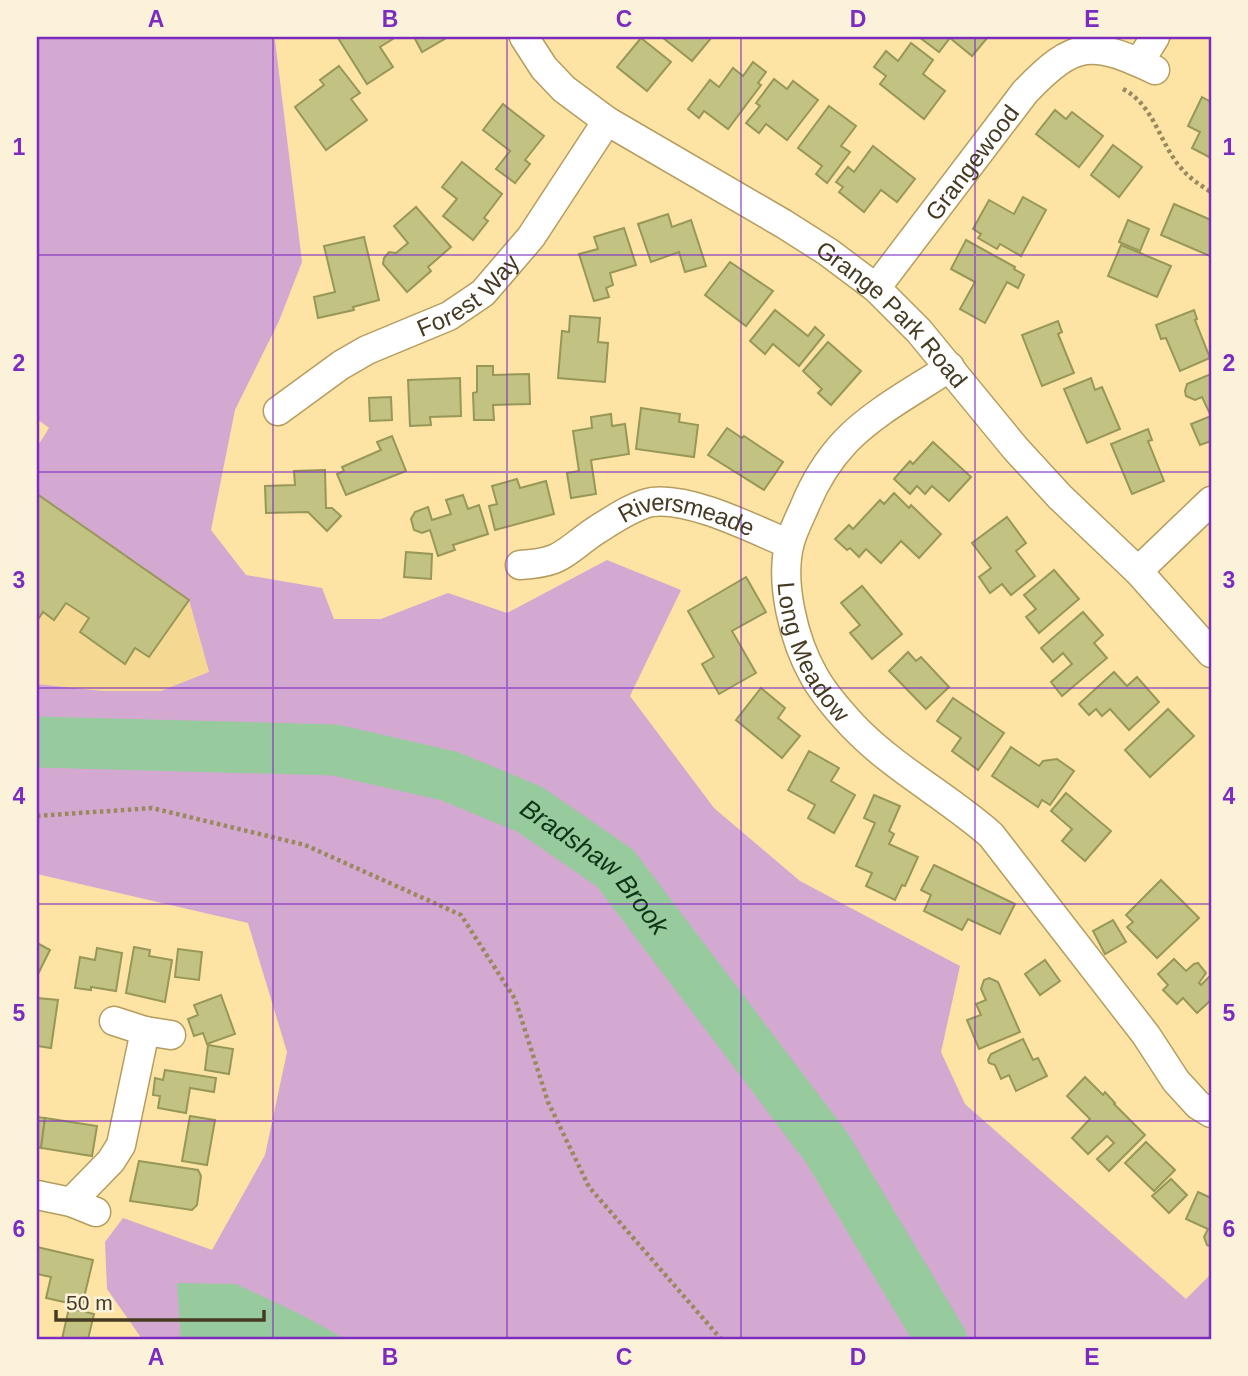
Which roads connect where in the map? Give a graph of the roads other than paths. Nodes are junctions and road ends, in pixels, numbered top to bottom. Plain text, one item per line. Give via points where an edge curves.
1 (524, 37) edge
2 (1155, 37) edge
3 (1083, 43) edge
4 (607, 121) junction
5 (876, 288) junction
6 (950, 367) junction
7 (272, 413) dead end
8 (1211, 501) edge
9 (789, 544) junction
10 (520, 565) dead end
11 (1138, 571) junction
12 (1211, 653) edge
13 (114, 1021) dead end
14 (1211, 1114) edge
15 (37, 1195) edge

1 - 4 street, Grange Park Road via 564,89
2 - 3 street, Grangewood via 1145,53 1145,65
3 - 5 street, Grangewood via 1024,92
4 - 5 street, Grange Park Road via 784,224
4 - 7 street, Forest Way via 531,237 483,293 449,316 367,350
5 - 6 street, Grange Park Road
6 - 9 street, Long Meadow via 848,439 810,493
6 - 11 street, Grange Park Road via 1060,497
8 - 11 street
9 - 10 street, Riversmeade via 698,508 651,502 596,530 557,572 544,564
9 - 14 street, Long Meadow via 791,618 820,685 855,728 888,758 964,810 991,835 1146,1035 1176,1082
11 - 12 street, Grange Park Road
13 - 15 street via 158,1033 121,1145 84,1207

